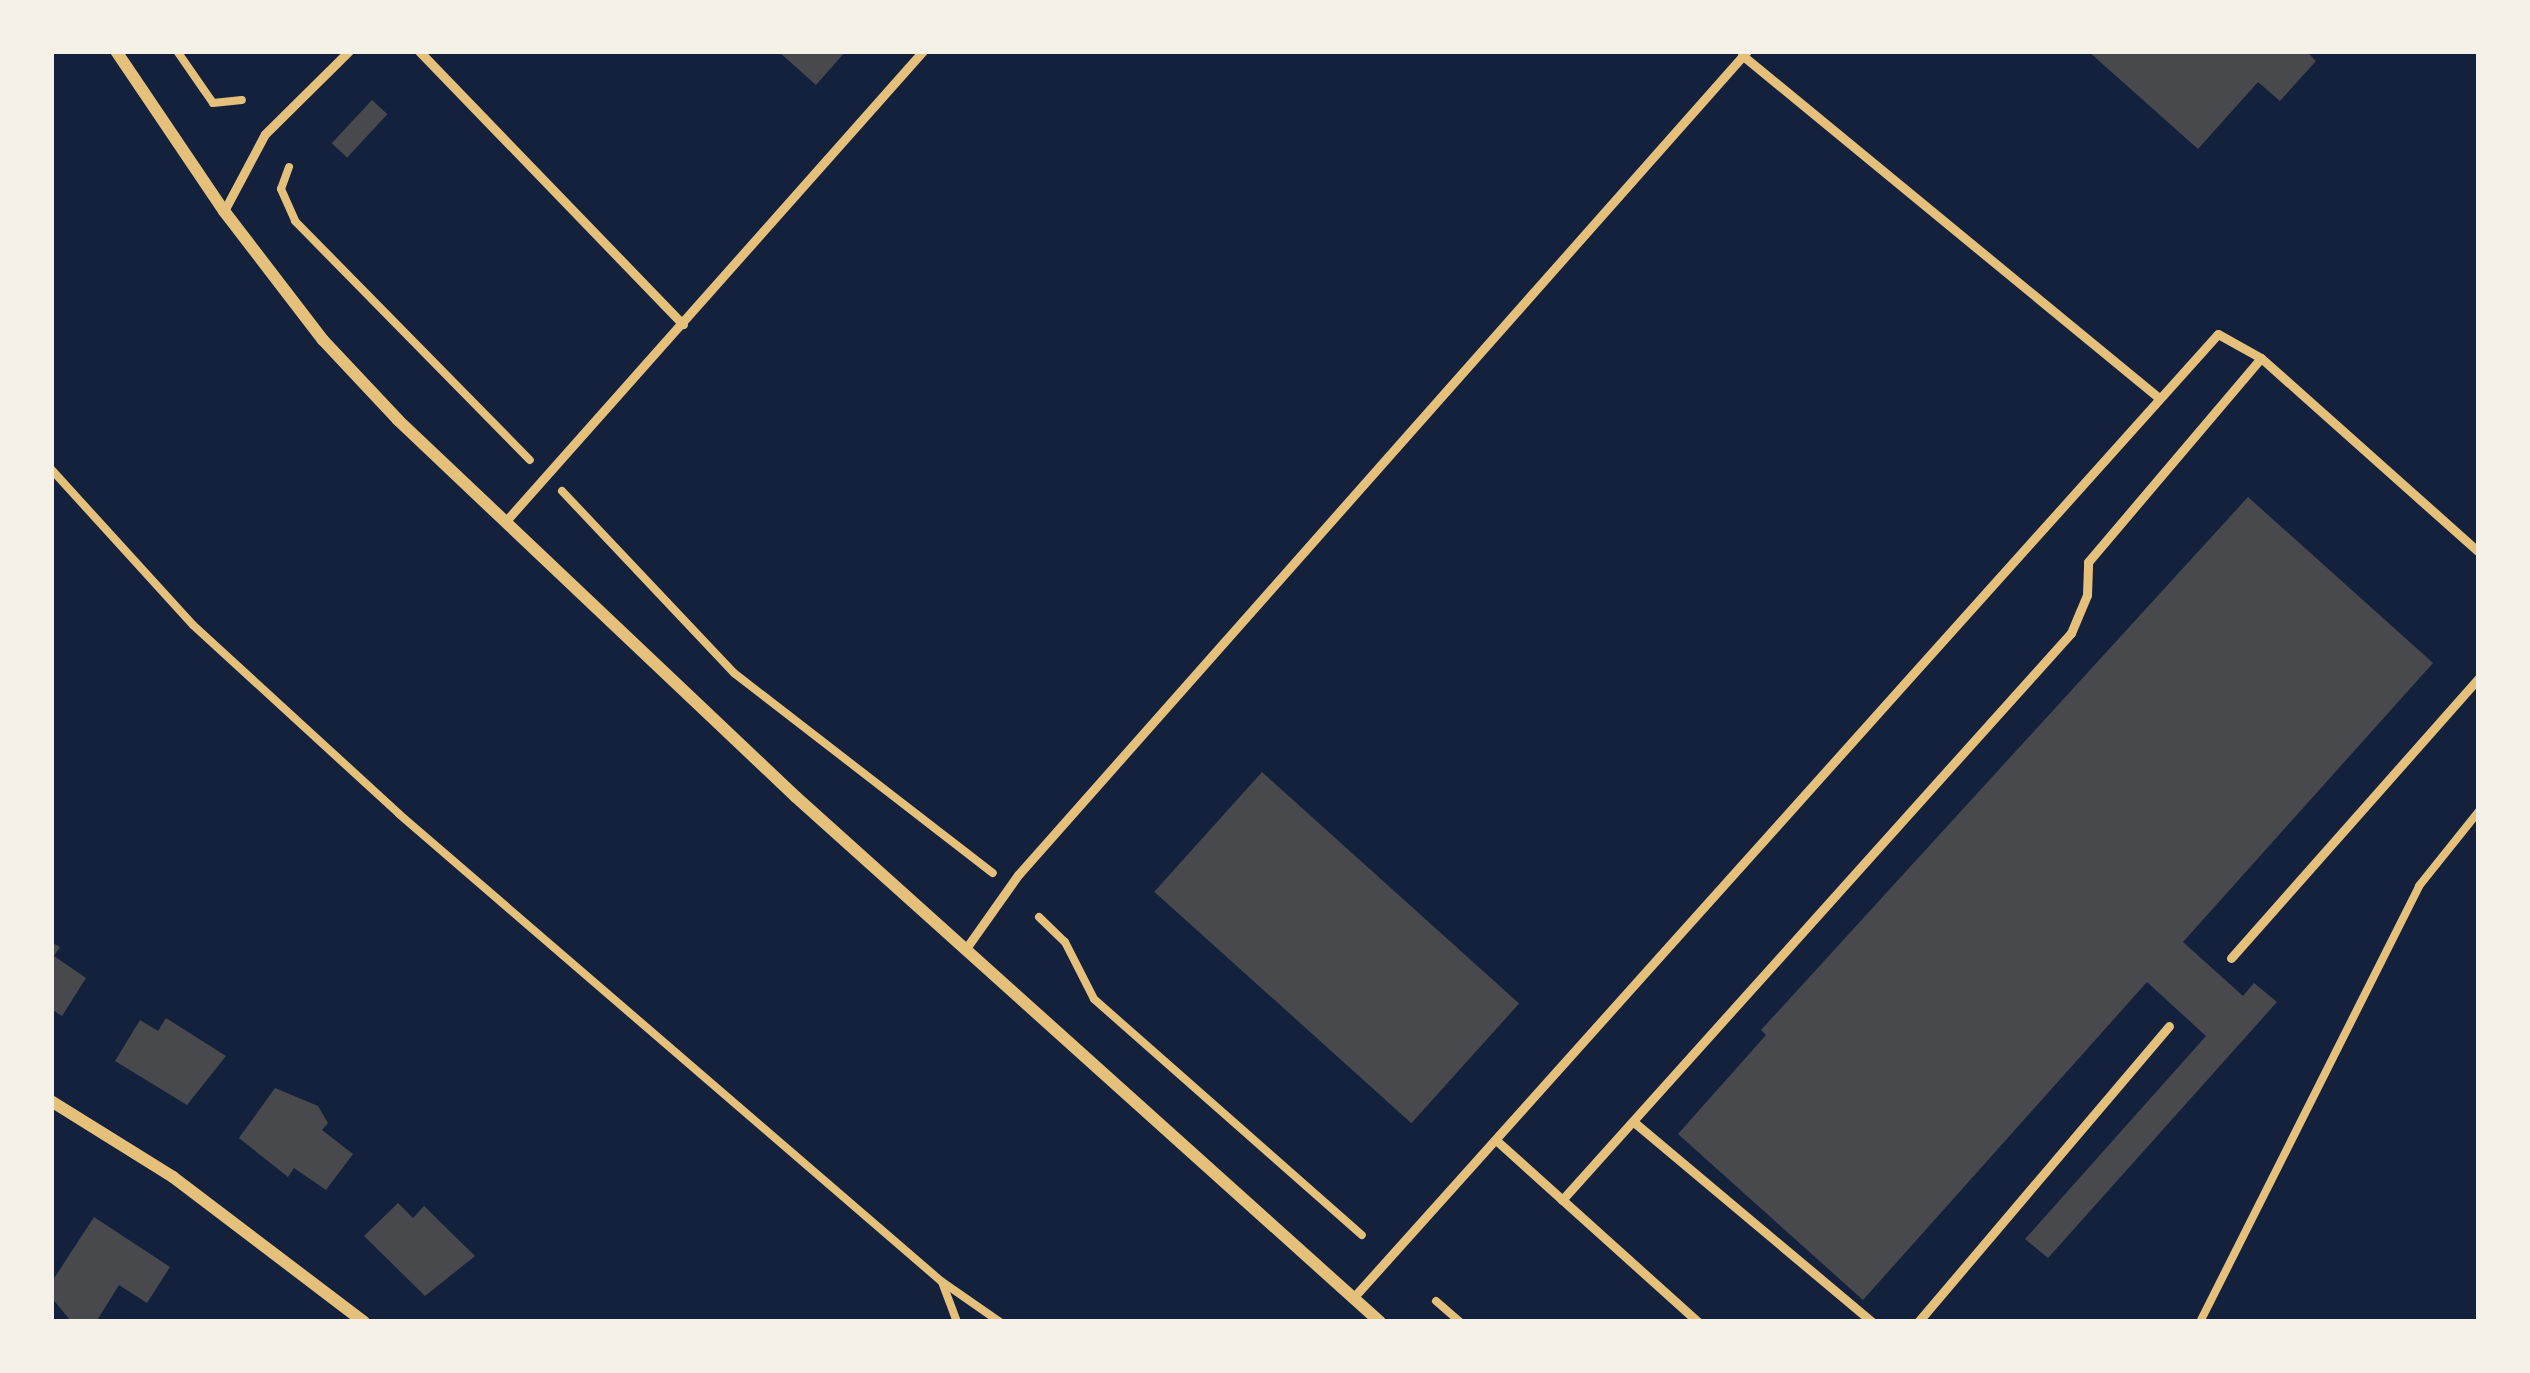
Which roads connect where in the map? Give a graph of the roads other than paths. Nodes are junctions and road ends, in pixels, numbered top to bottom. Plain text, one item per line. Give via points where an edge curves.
1 (116, 51) edge
2 (349, 51) edge
3 (418, 51) edge
4 (923, 51) edge
5 (1744, 53) edge
6 (224, 211) junction
7 (683, 324) junction
8 (2261, 358) junction
9 (2158, 398) junction
10 (505, 522) junction
11 (2479, 552) edge
12 (2479, 678) edge
13 (967, 947) junction
14 (2231, 958) dead end
15 (2169, 1026) dead end
16 (51, 1101) edge
17 (1635, 1123) junction
18 (1497, 1141) junction
19 (1562, 1200) junction
20 (1353, 1298) junction
21 (364, 1322) edge
22 (1380, 1322) edge
23 (1698, 1322) edge
24 (1872, 1322) edge
25 (1918, 1322) edge

1 - 6 street
2 - 6 lane via 265,134
3 - 7 lane
4 - 7 lane
5 - 9 lane
5 - 13 lane via 1018,875
6 - 10 street via 322,340
7 - 10 lane
8 - 9 lane via 2218,334
8 - 11 lane
8 - 17 lane via 2088,562 2071,633
9 - 18 lane
10 - 13 street
12 - 14 lane
13 - 20 street
15 - 25 lane
16 - 21 street via 172,1177
17 - 19 lane
17 - 24 lane
18 - 19 lane
18 - 20 lane
19 - 23 lane
20 - 22 street

